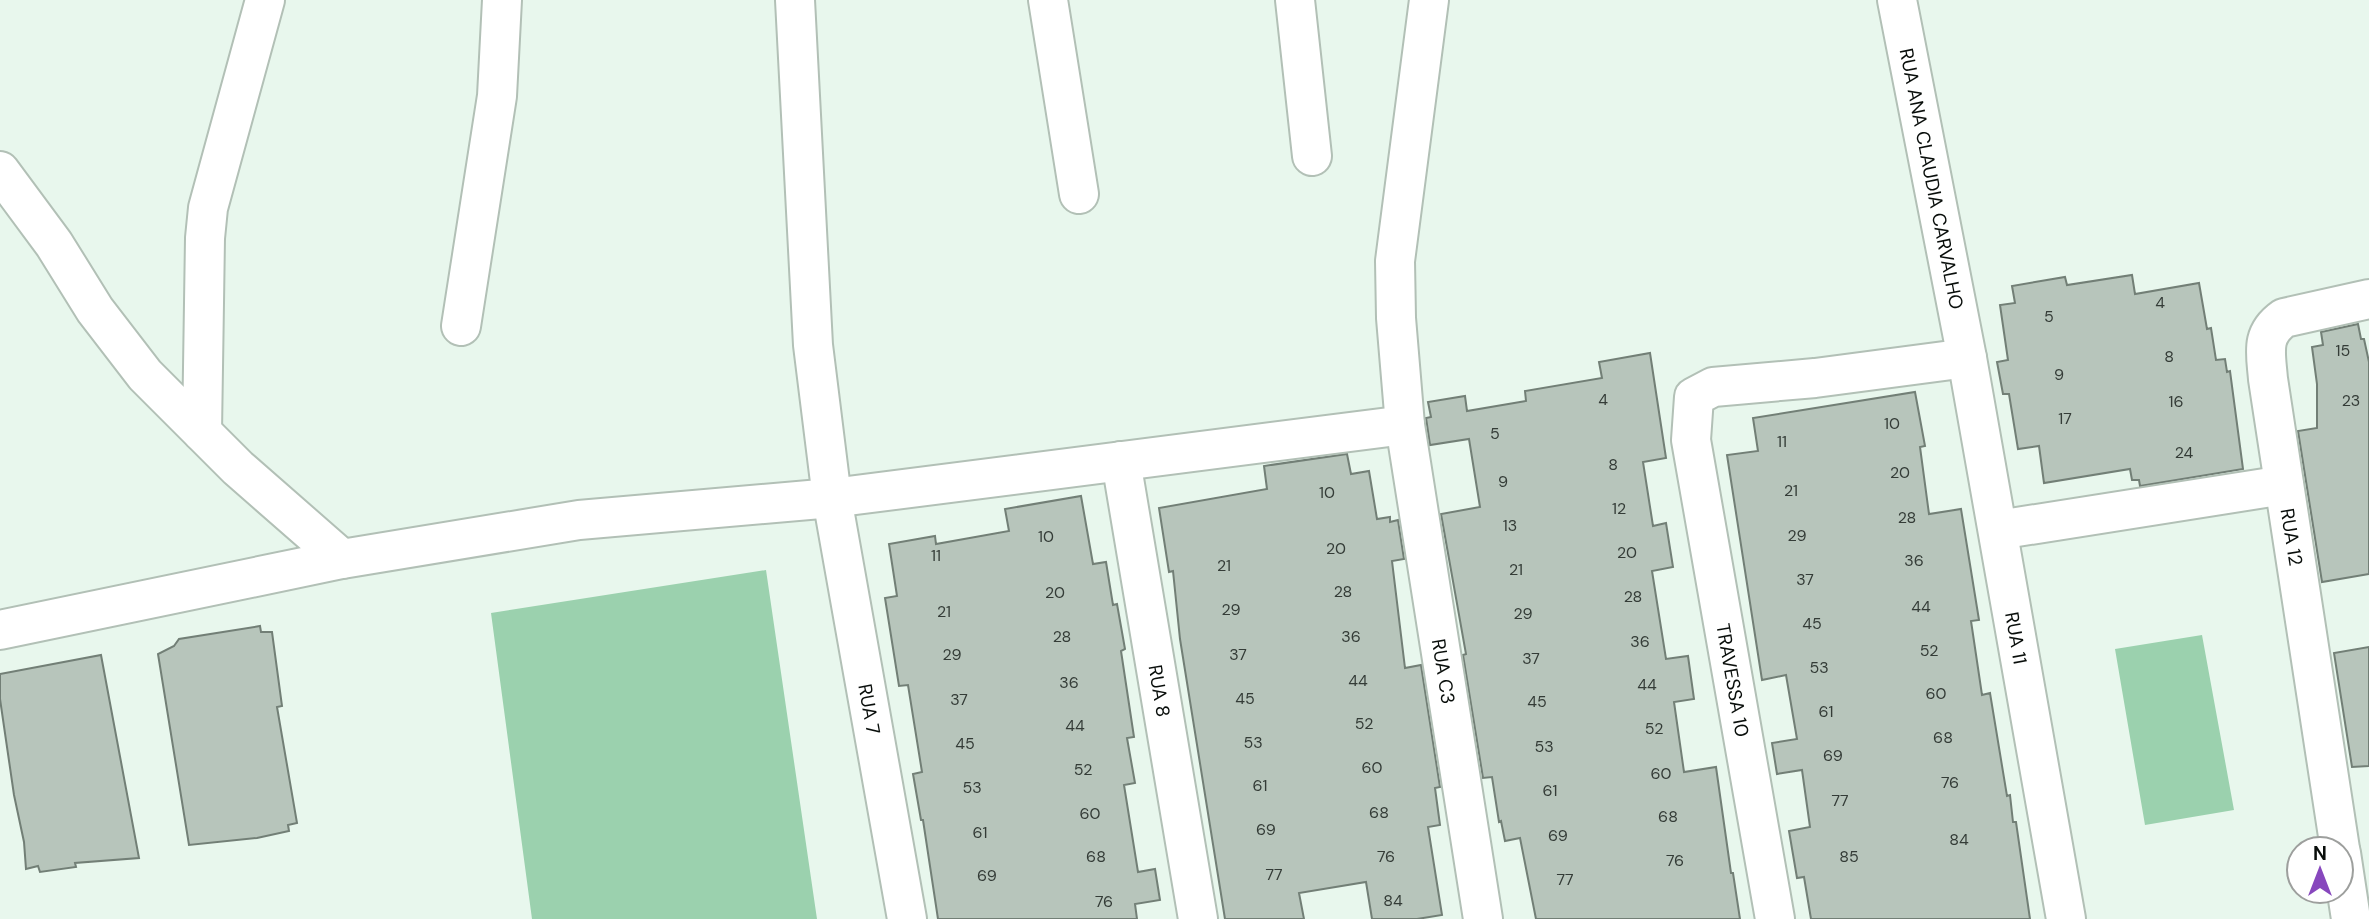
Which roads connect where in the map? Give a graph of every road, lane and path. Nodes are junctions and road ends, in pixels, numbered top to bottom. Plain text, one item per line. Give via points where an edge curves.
1 (265, 0) edge
2 (502, 0) edge
3 (795, 0) edge
4 (1048, 0) edge
5 (1295, 0) edge
6 (1429, 0) edge
7 (1897, 0) edge
8 (1312, 156) dead end
9 (0, 171) edge
10 (1079, 194) dead end
11 (2369, 299) edge
12 (461, 326) dead end
13 (1967, 358) junction
14 (1405, 425) junction
15 (202, 432) junction
16 (1121, 461) junction
17 (2284, 485) junction
18 (832, 498) junction
19 (1998, 530) junction
20 (342, 559) junction
21 (0, 630) edge
22 (2339, 835) edge
23 (907, 919) edge
24 (1198, 919) edge
25 (1483, 919) edge
26 (1775, 919) edge
27 (2066, 919) edge

1 - 15 street via 208,208
2 - 12 street via 497,96
3 - 18 street, RUA 7 via 813,345
4 - 10 street
5 - 8 street
6 - 14 street, RUA C3 via 1395,261
7 - 13 street, RUA ANA CLAUDIA CARVALHO
9 - 15 street via 95,310 145,374
11 - 17 street, RUA 12 via 2284,318 2268,336 2268,379
13 - 19 street, RUA 11
13 - 26 street, TRAVESSA 10 via 1713,387 1694,397 1691,440
14 - 16 street
14 - 25 street, RUA C3
15 - 20 street
16 - 18 street
16 - 24 street, RUA 8
17 - 19 street
17 - 22 street, RUA 12
18 - 20 street via 579,520
18 - 23 street, RUA 7
19 - 27 street, RUA 11
20 - 21 street

